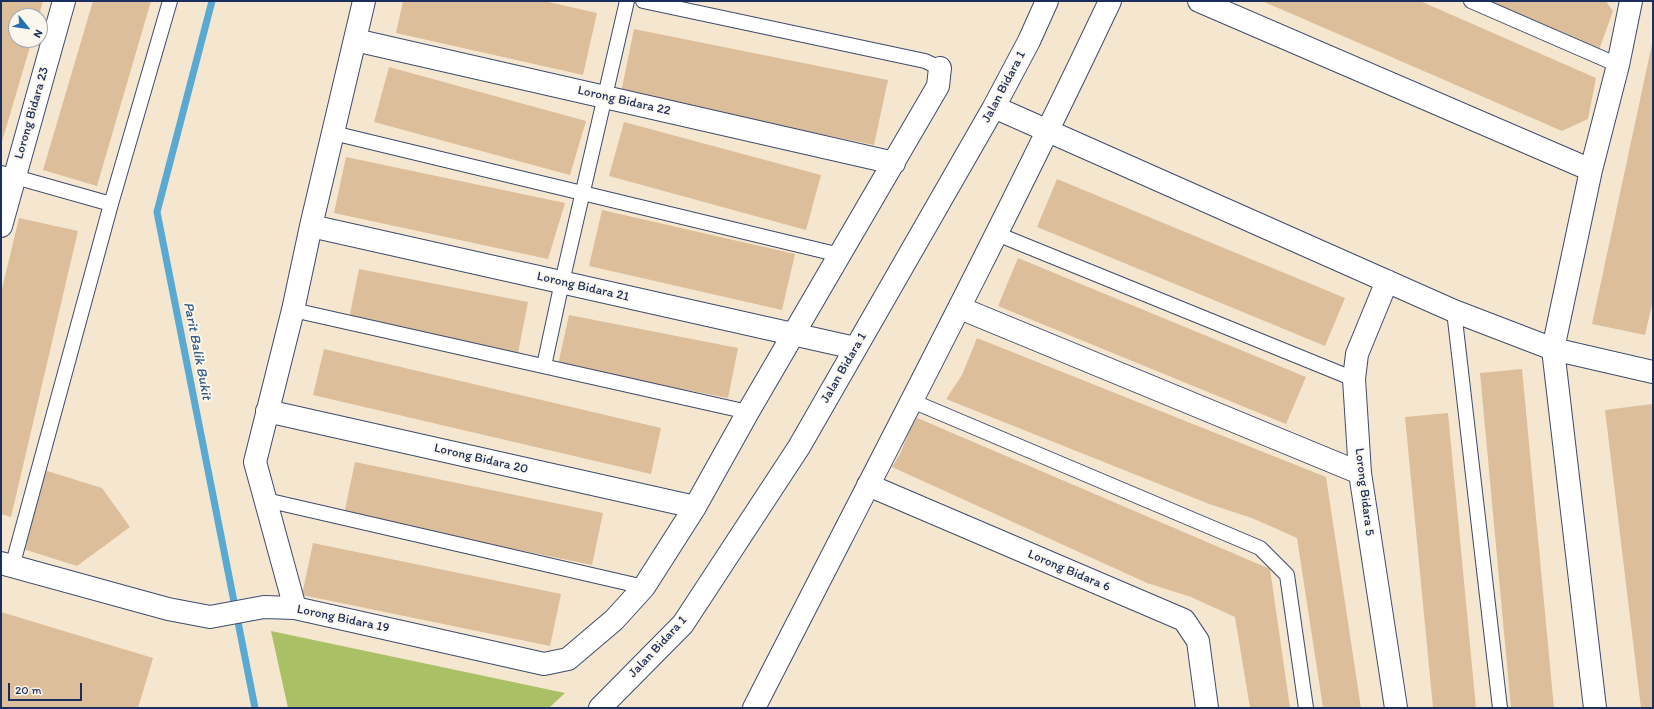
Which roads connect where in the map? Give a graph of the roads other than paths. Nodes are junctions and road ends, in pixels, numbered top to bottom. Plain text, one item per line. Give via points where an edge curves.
1 (64, 1) edge
2 (170, 1) edge
3 (364, 1) edge
4 (627, 1) edge
5 (644, 1) edge
6 (1047, 1) edge
7 (1110, 1) edge
8 (1198, 1) edge
9 (1471, 1) edge
10 (1631, 1) edge
11 (355, 40) junction
12 (1618, 65) junction
13 (940, 68) joint
14 (605, 97) junction
15 (994, 107) junction
16 (1048, 132) junction
17 (333, 133) junction
18 (894, 163) junction
19 (1591, 170) junction
20 (7, 175) edge
21 (583, 193) junction
22 (112, 204) junction
23 (1, 226) edge
24 (311, 226) junction
25 (997, 234) junction
26 (840, 255) junction
27 (1386, 281) junction
28 (562, 282) junction
29 (960, 308) junction
30 (293, 310) junction
31 (1454, 312) junction
32 (794, 334) junction
33 (855, 348) junction
34 (1553, 349) junction
35 (544, 366) junction
36 (1653, 372) edge
37 (1354, 379) junction
38 (912, 401) junction
39 (267, 411) junction
40 (748, 412) junction
41 (1360, 473) junction
42 (868, 485) junction
43 (266, 500) junction
44 (695, 507) junction
45 (6, 565) edge
46 (644, 587) junction
47 (295, 608) junction
48 (600, 708) edge
49 (754, 708) edge
50 (1207, 708) edge
51 (1306, 708) edge
52 (1396, 708) edge
53 (1500, 708) edge
54 (1595, 708) edge

1 - 20 street, Lorong Bidara 23
2 - 22 lane
3 - 11 street
4 - 14 lane
5 - 13 lane via 925,61
6 - 15 street, Jalan Bidara 1
7 - 16 street
8 - 19 street
9 - 12 lane
10 - 12 street
11 - 14 street, Lorong Bidara 22
11 - 17 street
12 - 19 street
13 - 18 street via 938,86
14 - 18 street, Lorong Bidara 22
14 - 21 lane
15 - 16 street
15 - 33 street, Jalan Bidara 1
16 - 25 street
16 - 27 street
17 - 21 lane
17 - 24 street
18 - 26 street
19 - 34 street
20 - 22 lane
20 - 23 street, Lorong Bidara 23
21 - 26 lane
21 - 28 lane
22 - 45 lane
24 - 28 street, Lorong Bidara 21
24 - 30 street
25 - 29 street
25 - 37 lane
26 - 32 street
27 - 31 street
27 - 37 street, Lorong Bidara 5 via 1357,354
28 - 32 street, Lorong Bidara 21
28 - 35 lane
29 - 38 street
29 - 41 street
30 - 35 lane
30 - 39 street
31 - 34 street
31 - 53 lane
32 - 33 street, Lorong Bidara 21
32 - 40 street
33 - 48 street, Jalan Bidara 1 via 799,447 683,624
34 - 36 street
34 - 54 street
35 - 40 lane
37 - 41 street, Lorong Bidara 5
38 - 42 street
38 - 51 lane via 1260,548 1287,575
39 - 43 street via 255,462
39 - 44 street, Lorong Bidara 20
40 - 44 street
41 - 52 street, Lorong Bidara 5
42 - 49 street
42 - 50 street, Lorong Bidara 6 via 1184,620 1198,641
43 - 46 lane
43 - 47 street
44 - 46 street
45 - 47 street, Lorong Bidara 19 via 168,609 210,617 264,607
46 - 47 street, Lorong Bidara 19 via 614,620 568,659 544,664

